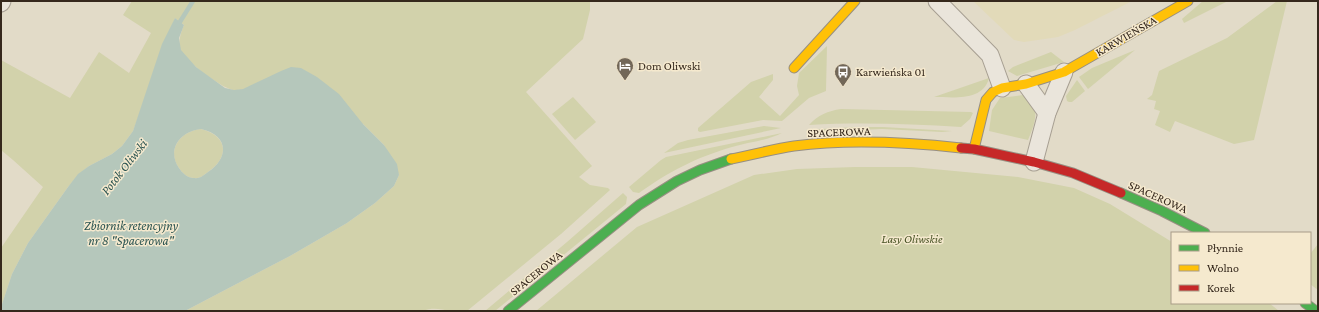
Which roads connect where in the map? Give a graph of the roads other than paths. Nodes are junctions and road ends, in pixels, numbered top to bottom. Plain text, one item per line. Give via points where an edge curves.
1 (854, 1) edge
2 (937, 1) edge
3 (1188, 1) edge
4 (794, 68) dead end
5 (1064, 72) junction
6 (1026, 84) junction
7 (1002, 88) junction
8 (1047, 113) junction
9 (974, 149) junction
10 (1034, 162) junction
11 (1203, 232) edge
12 (1307, 304) edge
13 (508, 311) edge
14 (1316, 311) edge

1 - 4 main road
2 - 7 street via 990,55
3 - 5 main road, KARWIEŃSKA
5 - 6 main road, KARWIEŃSKA
5 - 8 street
6 - 7 main road, KARWIEŃSKA
6 - 8 street
7 - 9 main road, KARWIEŃSKA via 993,92 986,100
8 - 10 street
9 - 10 main road, SPACEROWA
9 - 13 main road, SPACEROWA via 923,144 842,142 793,146 730,160 700,170 639,205
10 - 11 main road, SPACEROWA via 1073,173 1148,204
12 - 14 main road

